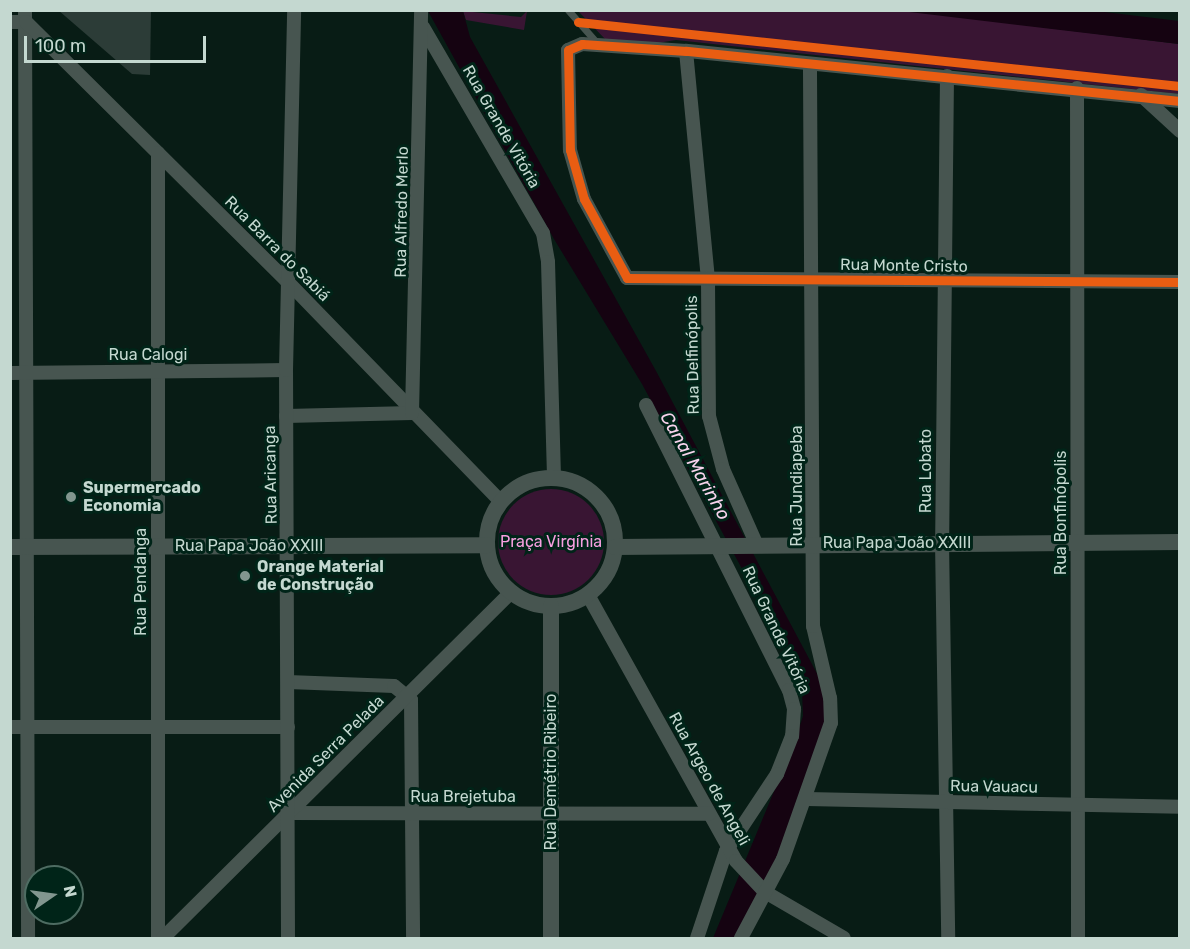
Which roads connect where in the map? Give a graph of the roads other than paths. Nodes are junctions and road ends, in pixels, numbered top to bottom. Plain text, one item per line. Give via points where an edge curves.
1 (294, 10) edge
2 (421, 10) edge
3 (568, 10) edge
4 (26, 16) edge
5 (10, 22) edge
6 (422, 26) junction
7 (598, 45) junction
8 (686, 51) junction
9 (810, 64) junction
10 (946, 76) junction
11 (1077, 87) junction
12 (1141, 95) junction
13 (1178, 102) edge
14 (1179, 131) edge
15 (158, 153) junction
16 (288, 280) junction
17 (708, 280) junction
18 (815, 280) junction
19 (942, 282) junction
20 (1078, 282) junction
21 (1179, 282) edge
22 (286, 370) junction
23 (157, 371) junction
24 (17, 373) edge
25 (646, 405) dead end
26 (412, 413) junction
27 (286, 416) junction
28 (554, 478) junction
29 (501, 502) junction
30 (942, 542) junction
31 (1179, 542) edge
32 (721, 543) junction
33 (753, 543) junction
34 (813, 543) junction
35 (1077, 544) junction
36 (487, 545) junction
37 (288, 546) junction
38 (10, 547) edge
39 (157, 547) junction
40 (615, 547) junction
41 (28, 548) junction
42 (512, 592) junction
43 (588, 595) junction
44 (551, 606) junction
45 (288, 682) junction
46 (408, 696) junction
47 (10, 727) edge
48 (28, 727) junction
49 (157, 727) junction
50 (288, 727) junction
51 (807, 799) junction
52 (945, 803) junction
53 (1080, 806) junction
54 (1179, 807) edge
55 (413, 813) junction
56 (289, 814) junction
57 (551, 814) junction
58 (708, 814) junction
59 (727, 849) junction
60 (762, 890) junction
61 (28, 939) edge
62 (158, 939) edge
63 (163, 939) edge
64 (288, 939) edge
65 (413, 939) edge
66 (551, 939) edge
67 (697, 939) edge
68 (741, 939) edge
69 (844, 939) edge
70 (948, 939) edge
71 (1078, 939) edge

1 - 16 street, Rua Aricanga
2 - 6 street, Rua Alfredo Merlo
3 - 7 lane
4 - 5 street
4 - 15 street, Rua Barra do Sabiá
4 - 24 street
6 - 26 street, Rua Alfredo Merlo
6 - 28 street, Rua Grande Vitória via 534,217 546,247
7 - 8 street
7 - 17 street, Rua Monte Cristo via 577,44 568,50 570,150 584,199 627,278
8 - 9 street
8 - 17 street, Rua Delfinópolis
9 - 10 street
9 - 18 street, Rua Jundiapeba
10 - 11 street
10 - 19 street, Rua Lobato
11 - 12 street
11 - 20 street, Rua Bonfinópolis
12 - 13 street
12 - 14 street
15 - 16 street, Rua Barra do Sabiá
15 - 23 street, Rua Pendanga
16 - 22 street, Rua Aricanga
16 - 26 street, Rua Barra do Sabiá
17 - 18 street, Rua Monte Cristo
17 - 33 street, Rua Delfinópolis via 709,416 723,469
18 - 19 street, Rua Monte Cristo
18 - 34 street, Rua Jundiapeba
19 - 20 street, Rua Monte Cristo
19 - 30 street, Rua Lobato
20 - 21 street, Rua Monte Cristo
20 - 35 street, Rua Bonfinópolis
22 - 23 street, Rua Calogi
22 - 27 street, Rua Aricanga
23 - 24 street, Rua Calogi
23 - 39 street, Rua Pendanga
24 - 41 street
25 - 32 street, Rua Grande Vitória
26 - 27 street
26 - 29 street, Rua Barra do Sabiá
27 - 37 street, Rua Aricanga
28 - 29 street via 525,484
28 - 40 street via 577,484 601,503 612,524
29 - 36 street via 490,522
30 - 34 street, Rua Papa João XXIII
30 - 35 street, Rua Papa João XXIII
30 - 52 street, Rua Lobato
31 - 35 street, Rua Papa João XXIII
32 - 33 street, Rua Papa João XXIII
32 - 40 street, Rua Papa João XXIII
32 - 59 street, Rua Grande Vitória via 789,690 794,719 777,774
33 - 34 street, Rua Papa João XXIII
34 - 51 street, Rua Jundiapeba via 815,643 830,698 831,723
35 - 53 street, Rua Bonfinópolis
36 - 37 street, Rua Papa João XXIII
36 - 42 street via 495,571
37 - 39 street, Rua Papa João XXIII
37 - 45 street, Rua Aricanga
38 - 41 street, Rua Papa João XXIII
39 - 41 street, Rua Papa João XXIII
39 - 49 street, Rua Pendanga
40 - 43 street via 607,574
41 - 48 street
42 - 44 street
42 - 46 street, Avenida Serra Pelada
43 - 44 street
43 - 58 street, Rua Argeo de Angeli
44 - 57 street, Rua Demétrio Ribeiro
45 - 46 street via 394,686
45 - 50 street, Rua Aricanga
46 - 55 street via 412,710
46 - 56 street, Avenida Serra Pelada
47 - 48 street
48 - 49 street
48 - 61 street
49 - 50 street
49 - 62 street, Rua Pendanga
50 - 56 street, Rua Aricanga
51 - 52 street, Rua Vauacu
51 - 60 street, Rua Jundiapeba
52 - 53 street, Rua Vauacu
52 - 70 street, Rua Lobato
53 - 54 street, Rua Vauacu
53 - 71 street, Rua Bonfinópolis
55 - 56 street, Rua Brejetuba
55 - 57 street, Rua Brejetuba
55 - 65 street
56 - 63 street, Avenida Serra Pelada
56 - 64 street, Rua Aricanga
57 - 58 street, Rua Brejetuba
57 - 66 street, Rua Demétrio Ribeiro
58 - 59 street, Rua Argeo de Angeli
59 - 60 street, Rua Argeo de Angeli
59 - 67 street, Rua Grande Vitória
60 - 68 street
60 - 69 street, Rua Argeo de Angeli

